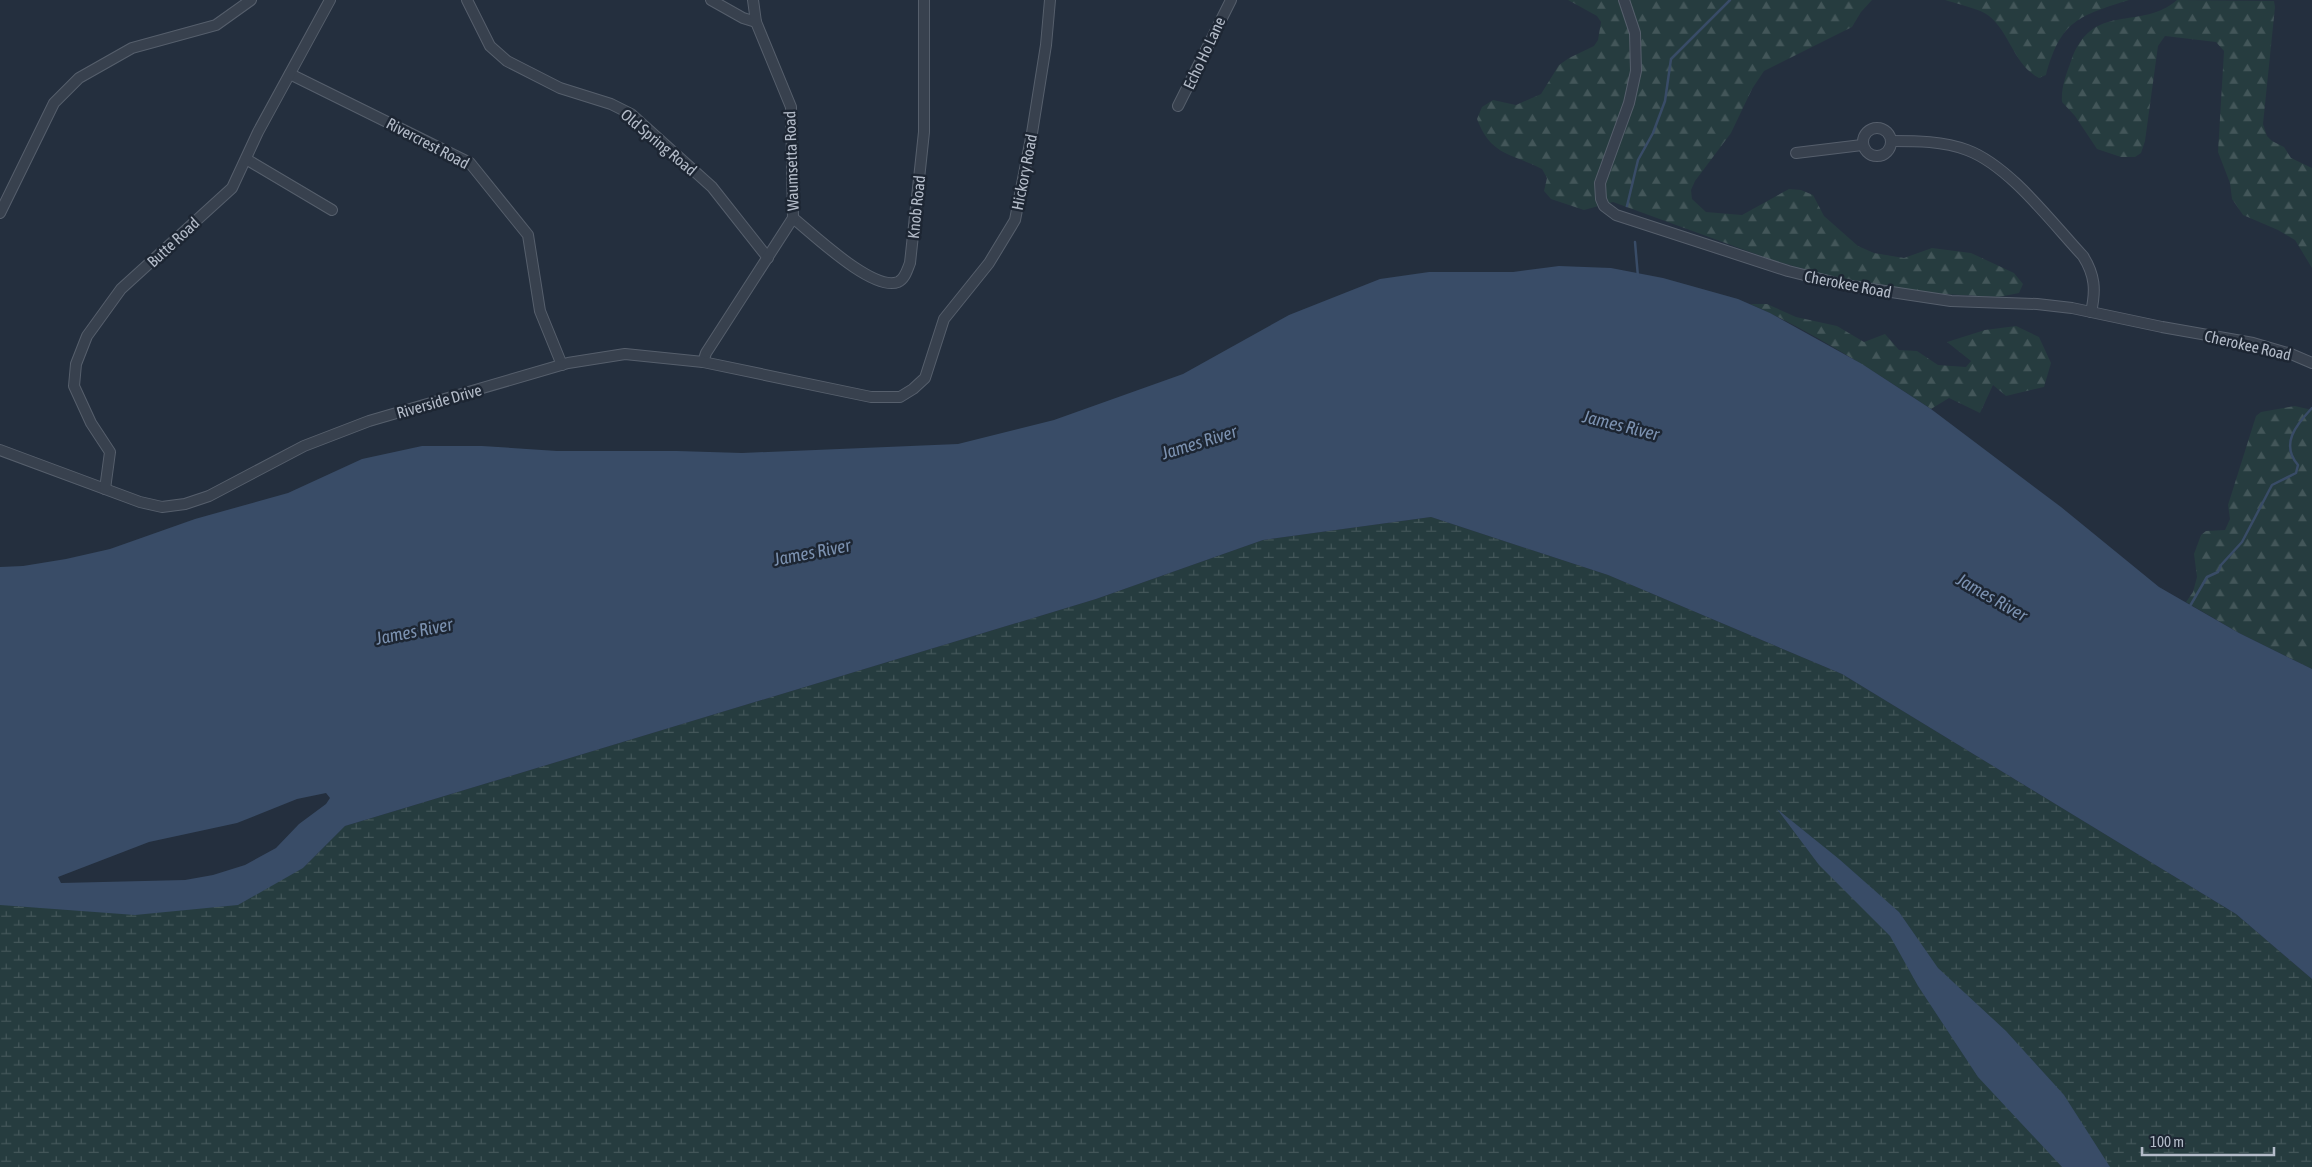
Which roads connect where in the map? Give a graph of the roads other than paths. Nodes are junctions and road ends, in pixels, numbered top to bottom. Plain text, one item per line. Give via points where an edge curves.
1 (251, 0) edge
2 (330, 0) edge
3 (466, 0) edge
4 (711, 0) edge
5 (753, 0) edge
6 (924, 0) edge
7 (1050, 0) edge
8 (1231, 0) edge
9 (1624, 0) edge
10 (756, 22) junction
11 (290, 74) junction
12 (1178, 106) dead end
13 (1891, 141) junction
14 (1862, 145) junction
15 (1796, 153) dead end
16 (246, 159) junction
17 (332, 210) dead end
18 (0, 213) edge
19 (793, 218) junction
20 (768, 258) junction
21 (2091, 312) junction
22 (703, 362) junction
23 (2312, 363) edge
24 (562, 365) junction
25 (900, 396) joint
26 (0, 450) edge
27 (105, 489) junction

1 - 18 street via 216,25 132,48 79,78 54,104
2 - 11 street, Butte Road
3 - 20 street, Old Spring Road via 490,46 507,61 560,88 611,104 631,114 712,187
4 - 10 street
5 - 10 street, Waumsetta Road
6 - 19 street, Knob Road via 924,132 910,264 903,279 886,284 875,280 856,269
7 - 25 street, Hickory Road via 1032,133 1015,220 989,262 944,319 925,378
8 - 12 street, Echo Ho Lane
9 - 21 street, Cherokee Road via 1635,33 1637,61 1629,103 1600,183 1601,199 1610,211 1774,267 1845,285 1951,301 2045,305
10 - 19 street, Waumsetta Road via 791,107
11 - 16 street, Butte Road
11 - 24 street, Rivercrest Road via 470,163 528,235 540,311
13 - 14 street via 1886,154 1876,157 1867,153
13 - 14 street via 1884,130 1874,128 1866,132
13 - 21 street via 1948,144 1981,156 2004,172 2090,267 2095,288
14 - 15 street
16 - 17 street
16 - 27 street, Butte Road via 232,188 121,290 88,336 76,364 74,386 91,423 110,452
19 - 20 street, Waumsetta Road
20 - 22 street, Waumsetta Road
21 - 23 street, Cherokee Road via 2253,343
22 - 24 street, Riverside Drive via 624,354
22 - 25 street, Riverside Drive via 871,397
24 - 27 street, Riverside Drive via 369,421 304,446 209,496 185,504 162,507
26 - 27 street, Riverside Drive

